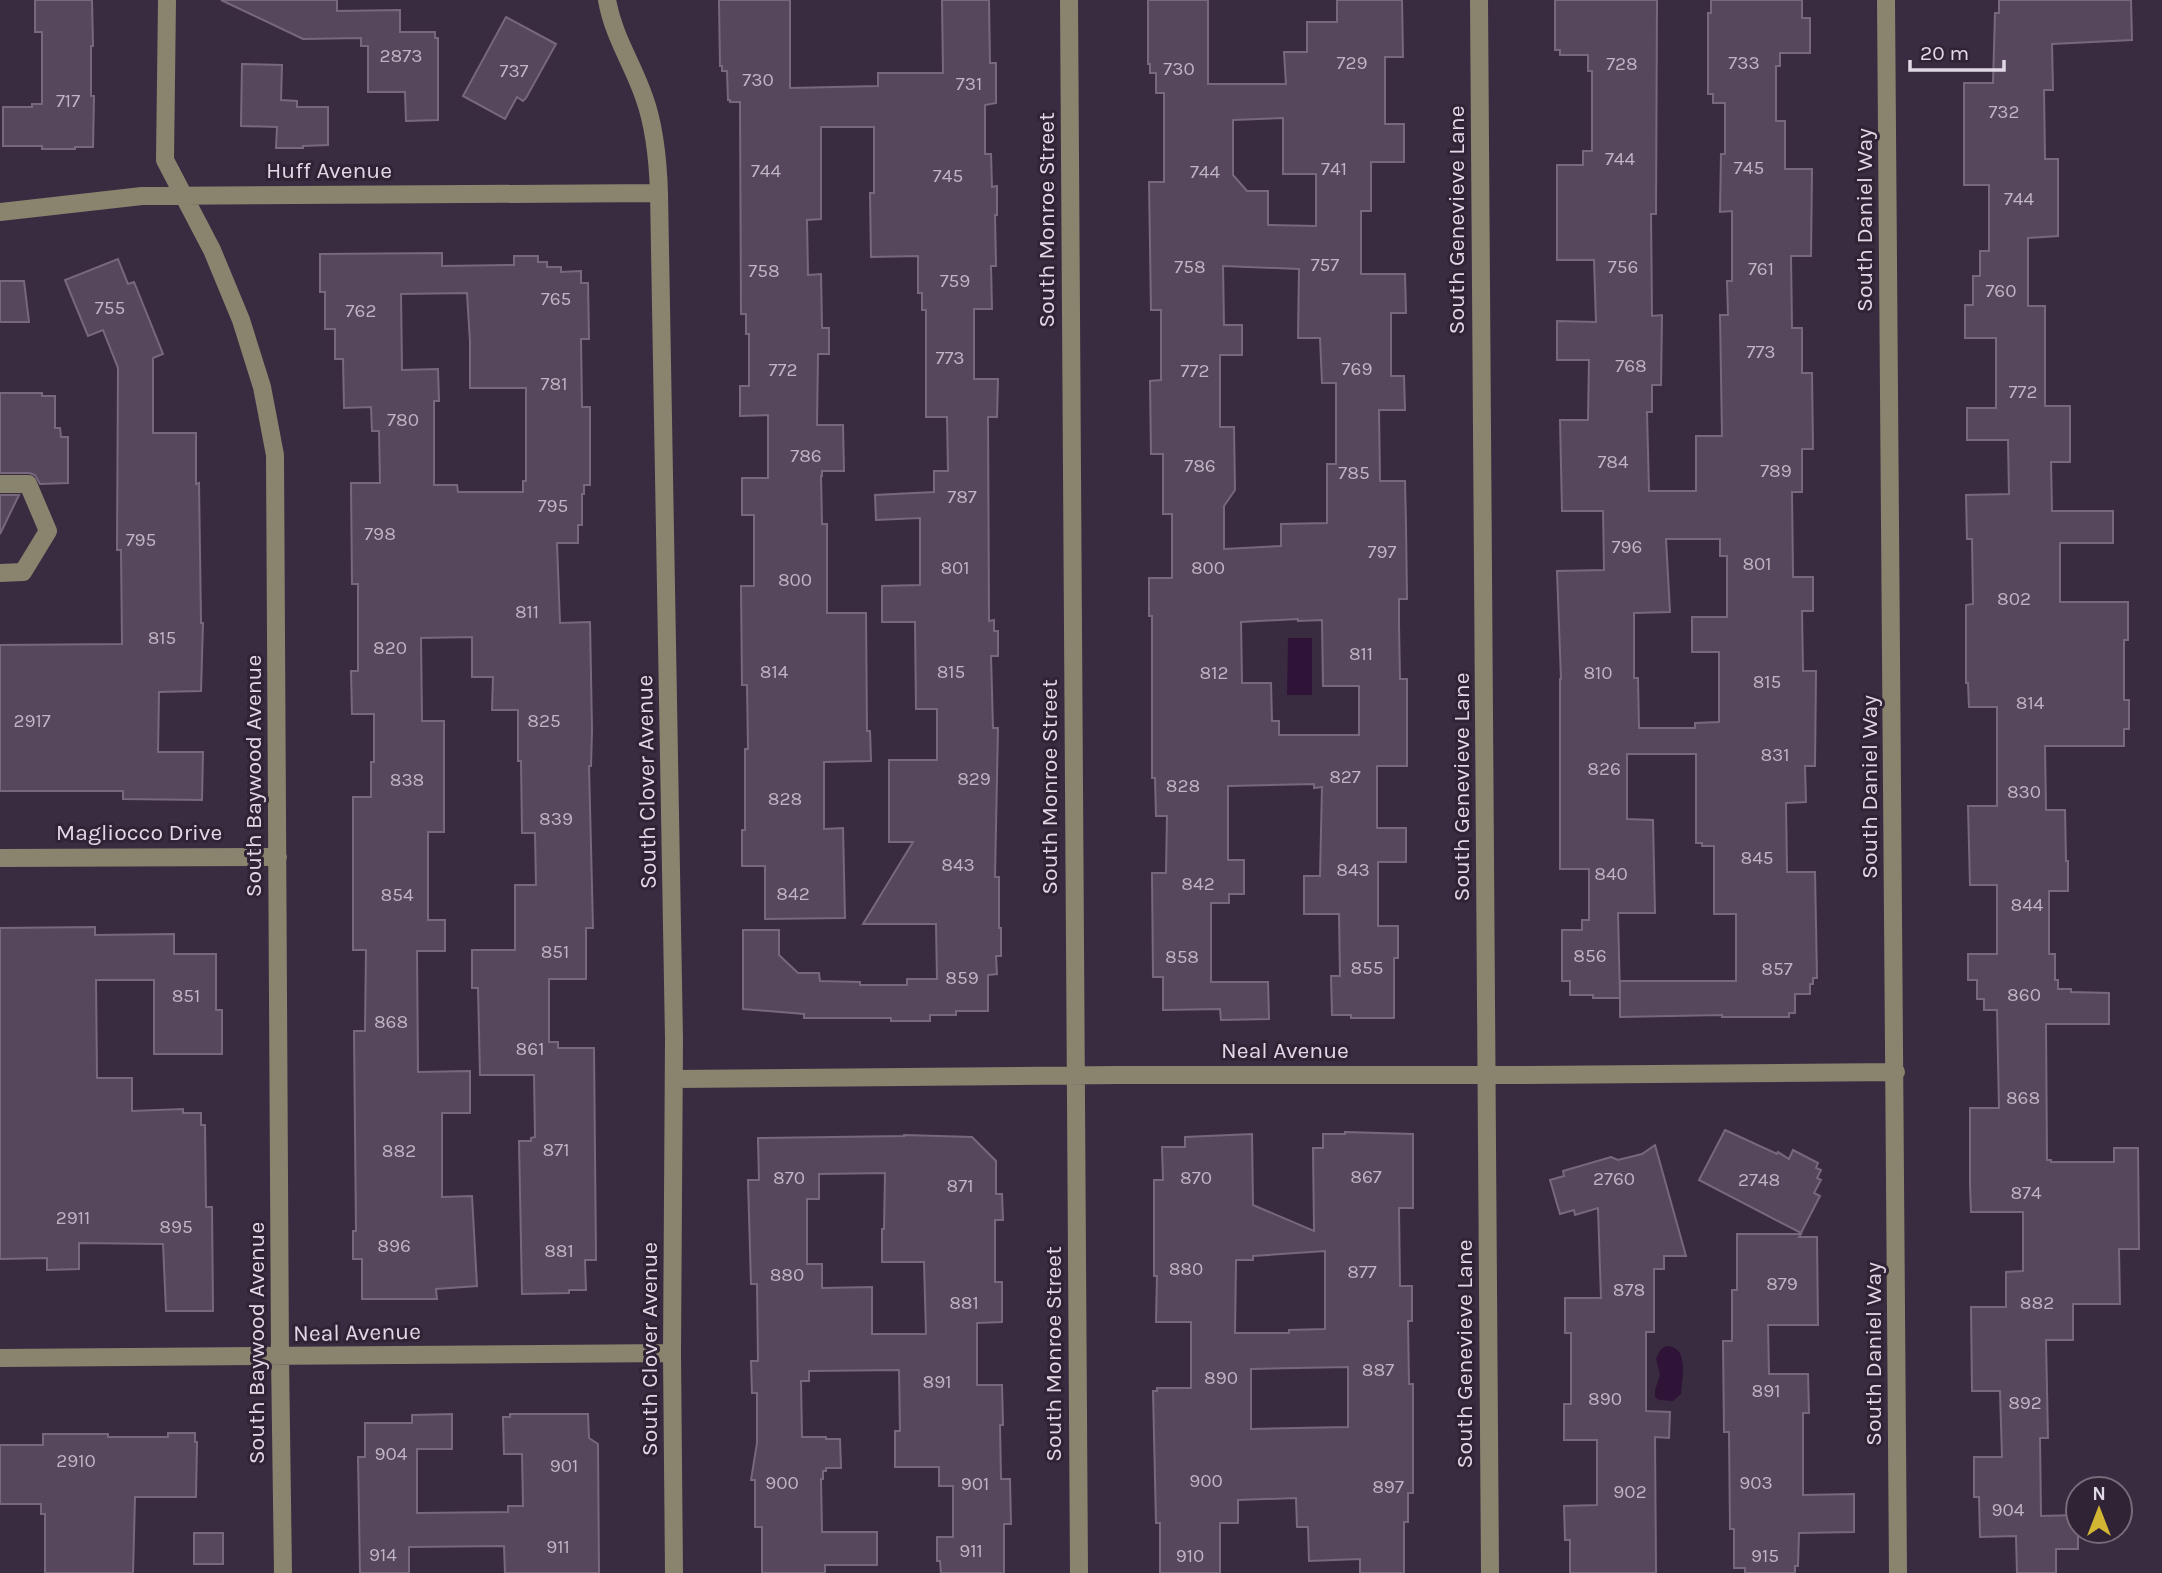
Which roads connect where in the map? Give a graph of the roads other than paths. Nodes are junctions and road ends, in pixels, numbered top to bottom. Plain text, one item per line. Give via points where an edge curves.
1 (167, 0) edge
2 (607, 0) edge
3 (1069, 0) edge
4 (1479, 0) edge
5 (1886, 0) edge
6 (659, 193) junction
7 (183, 196) junction
8 (0, 212) edge
9 (0, 484) edge
10 (0, 573) edge
11 (278, 857) junction
12 (0, 858) edge
13 (1896, 1072) junction
14 (1488, 1075) junction
15 (1075, 1076) junction
16 (675, 1079) junction
17 (672, 1353) junction
18 (279, 1357) junction
19 (0, 1358) edge
20 (283, 1573) edge
21 (674, 1573) edge
22 (1079, 1573) edge
23 (1490, 1573) edge
24 (1898, 1573) edge

1 - 7 street, South Baywood Avenue via 165,160
2 - 6 street, South Clover Avenue via 611,23 645,98 658,157
3 - 15 street, South Monroe Street
4 - 14 street, South Genevieve Lane
5 - 13 street, South Daniel Way
6 - 7 street, Huff Avenue
6 - 16 street, South Clover Avenue
7 - 8 street, Huff Avenue via 142,196
7 - 11 street, South Baywood Avenue via 241,320 262,387 275,455
9 - 10 street via 28,484 48,531 23,572
11 - 12 street, Magliocco Drive
11 - 18 street, South Baywood Avenue
13 - 14 street, Neal Avenue
13 - 24 street, South Daniel Way
14 - 15 street, Neal Avenue
14 - 23 street, South Genevieve Lane
15 - 16 street, Neal Avenue
15 - 22 street, South Monroe Street
16 - 17 street, South Clover Avenue
17 - 18 street, Neal Avenue
17 - 21 street, South Clover Avenue
18 - 19 street, Neal Avenue
18 - 20 street, South Baywood Avenue

